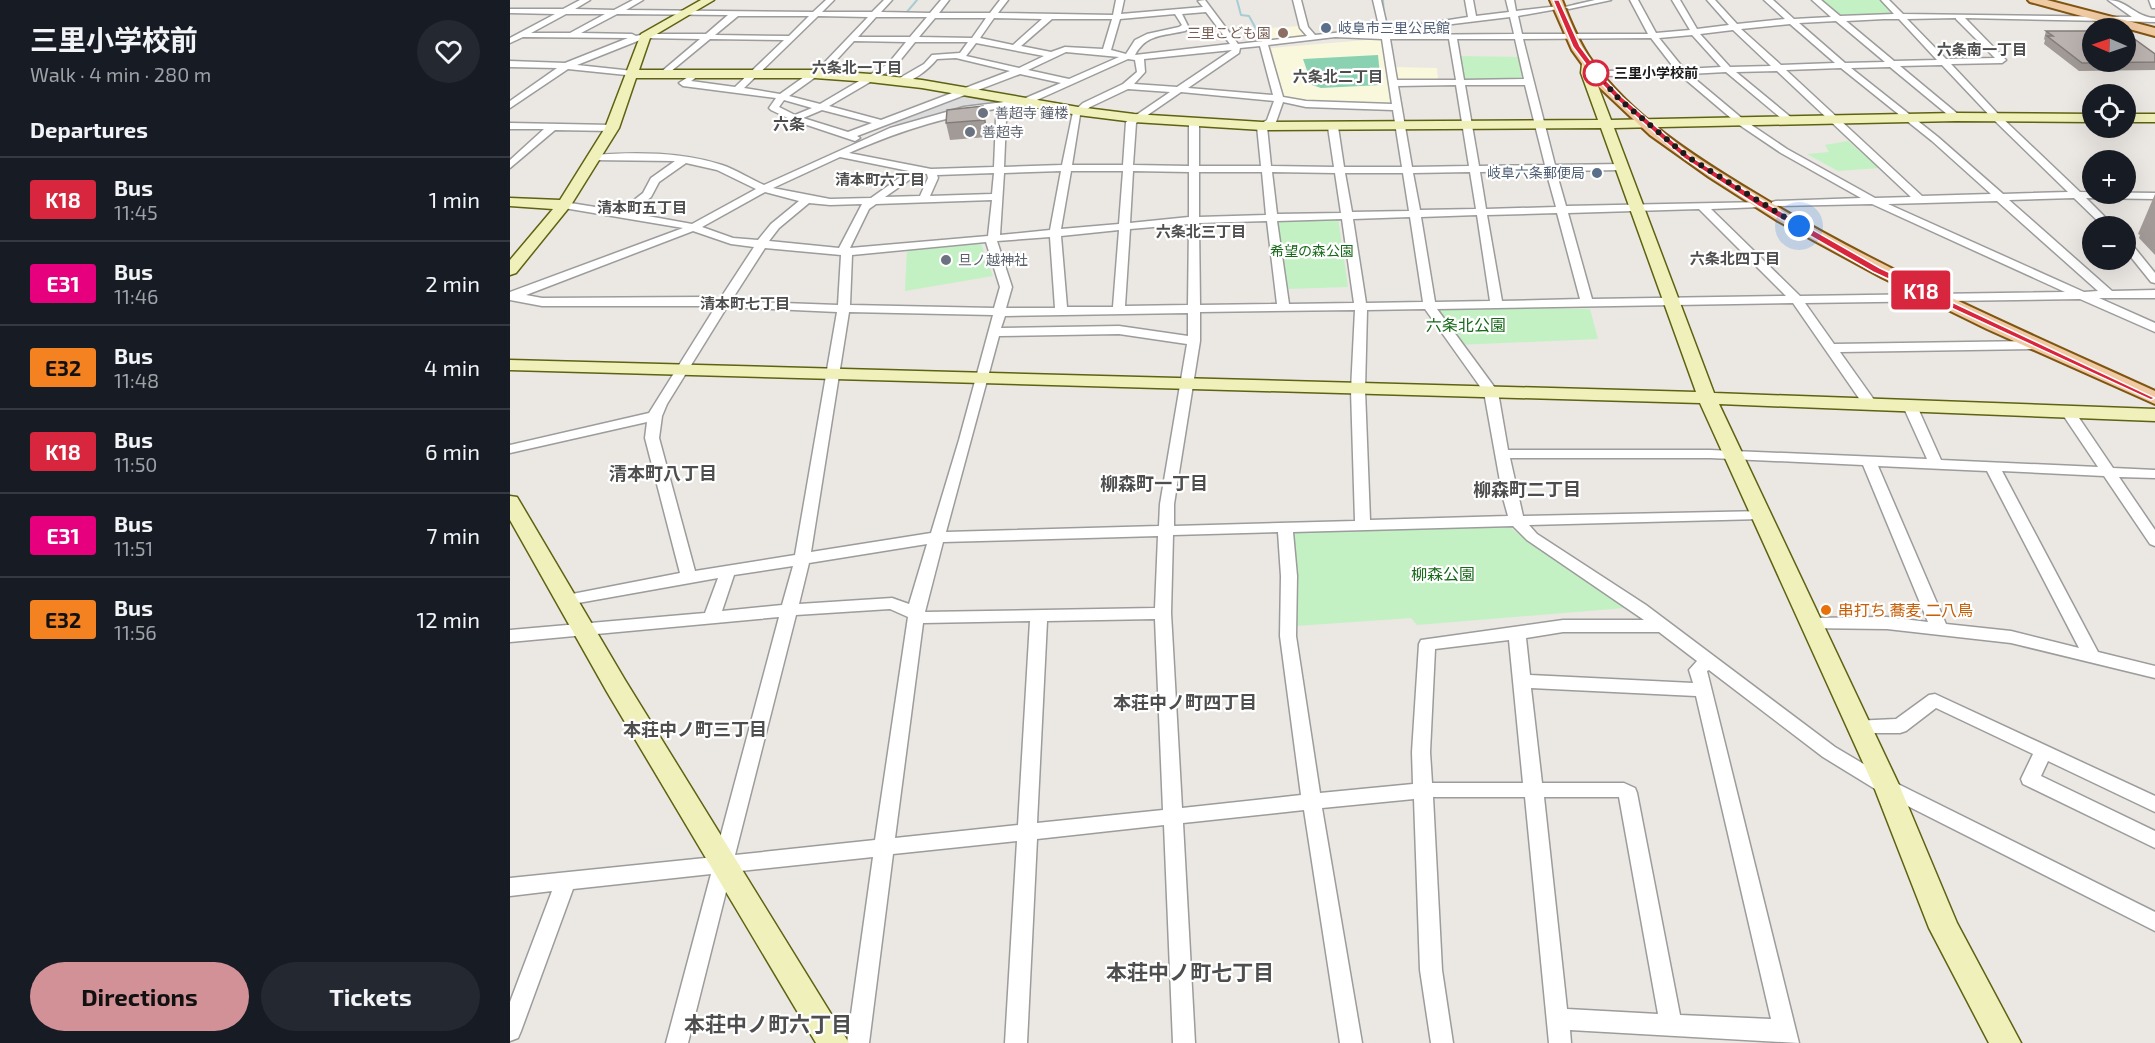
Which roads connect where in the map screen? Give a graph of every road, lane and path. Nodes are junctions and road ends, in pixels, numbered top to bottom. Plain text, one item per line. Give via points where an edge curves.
1 (515, 0) edge
2 (586, 0) edge
3 (639, 0) edge
4 (709, 0) edge
5 (830, 0) edge
6 (888, 0) edge
7 (945, 0) edge
8 (1004, 0) edge
9 (1119, 0) edge
10 (1201, 0) edge
11 (1297, 0) edge
12 (1377, 0) edge
13 (1468, 0) edge
14 (1510, 0) edge
15 (1607, 0) edge
16 (1634, 0) edge
17 (1676, 0) edge
18 (1712, 0) edge
19 (1768, 0) edge
20 (1816, 0) edge
21 (1885, 0) edge
22 (2034, 0) edge
23 (2112, 0) edge
24 (2153, 0) edge
25 (510, 3) edge
26 (1562, 4) edge
27 (2155, 6) edge
28 (764, 7) dead end
29 (1208, 9) junction
30 (510, 11) edge
31 (566, 11) junction
32 (617, 11) junction
33 (1177, 11) junction
34 (685, 13) junction
35 (736, 13) junction
36 (756, 13) junction
37 (816, 14) junction
38 (1513, 14) junction
39 (874, 15) junction
40 (933, 15) junction
41 (992, 16) junction
42 (1050, 16) junction
43 (1901, 16) junction
44 (1117, 17) junction
45 (1959, 17) junction
46 (1839, 18) junction
47 (2102, 18) edge
48 (1472, 19) junction
49 (2082, 19) edge
50 (2136, 19) edge
51 (2140, 19) junction
52 (2155, 20) edge
53 (1791, 21) junction
54 (2136, 27) edge
55 (1736, 28) junction
56 (2155, 32) edge
57 (1696, 33) junction
58 (647, 34) junction
59 (1385, 34) junction
60 (521, 35) junction
61 (570, 36) junction
62 (1518, 36) junction
63 (1653, 36) junction
64 (708, 37) junction
65 (1453, 37) junction
66 (1577, 37) junction
67 (790, 38) junction
68 (1313, 38) junction
69 (852, 39) junction
70 (913, 39) junction
71 (975, 40) junction
72 (510, 41) edge
73 (1264, 44) junction
74 (1015, 47) junction
75 (1236, 47) junction
76 (1106, 52) junction
77 (1052, 55) junction
78 (959, 57) junction
79 (1127, 57) junction
80 (1139, 57) junction
81 (1942, 62) junction
82 (1894, 63) junction
83 (510, 64) edge
84 (1588, 64) junction
85 (1842, 65) junction
86 (566, 66) junction
87 (1779, 68) junction
88 (1019, 70) junction
89 (1728, 70) junction
90 (1681, 71) junction
91 (633, 74) junction
92 (664, 74) junction
93 (697, 74) junction
94 (753, 74) junction
95 (815, 74) junction
96 (1608, 74) junction
97 (870, 78) junction
98 (902, 81) junction
99 (1069, 82) junction
100 (1461, 82) junction
101 (1528, 82) junction
102 (1394, 83) junction
103 (1126, 86) junction
104 (1181, 90) junction
105 (736, 91) junction
106 (962, 92) junction
107 (781, 97) junction
108 (1280, 100) junction
109 (1026, 103) junction
110 (510, 105) edge
111 (821, 107) junction
112 (1398, 108) junction
113 (1078, 111) junction
114 (1956, 117) junction
115 (1996, 117) junction
116 (795, 118) junction
117 (1134, 118) junction
118 (1908, 118) junction
119 (2082, 118) edge
120 (2136, 118) edge
121 (2155, 118) edge
122 (1834, 120) junction
123 (1790, 121) junction
124 (1194, 122) junction
125 (1741, 122) junction
126 (881, 123) junction
127 (1652, 123) junction
128 (1606, 124) junction
129 (1539, 125) junction
130 (510, 126) edge
131 (1262, 126) junction
132 (1401, 126) junction
133 (1469, 126) junction
134 (552, 127) junction
135 (1333, 127) junction
136 (612, 128) junction
137 (847, 136) junction
138 (868, 141) junction
139 (839, 154) junction
140 (594, 158) junction
141 (682, 161) junction
142 (510, 165) edge
143 (1622, 167) junction
144 (1066, 168) junction
145 (1128, 168) junction
146 (1194, 168) junction
147 (1266, 168) junction
148 (1551, 168) junction
149 (1339, 169) junction
150 (1476, 169) junction
151 (916, 170) junction
152 (1408, 170) junction
153 (1000, 171) junction
154 (931, 172) junction
155 (764, 189) junction
156 (2077, 195) junction
157 (2155, 196) edge
158 (998, 197) junction
159 (1998, 197) junction
160 (1919, 199) junction
161 (806, 200) junction
162 (923, 200) junction
163 (872, 201) junction
164 (1873, 201) junction
165 (510, 202) edge
166 (1768, 204) junction
167 (564, 205) junction
168 (1703, 207) junction
169 (1637, 208) junction
170 (1562, 210) junction
171 (1483, 212) junction
172 (622, 214) junction
173 (1415, 214) junction
174 (1347, 216) junction
175 (2099, 216) edge
176 (1271, 218) junction
177 (1195, 220) junction
178 (1124, 226) junction
179 (692, 228) junction
180 (1055, 232) junction
181 (994, 238) junction
182 (764, 244) junction
183 (846, 252) junction
184 (2136, 256) edge
185 (512, 265) edge
186 (2155, 280) edge
187 (2155, 294) edge
188 (2079, 295) junction
189 (2109, 295) junction
190 (512, 296) edge
191 (1937, 297) junction
192 (1954, 297) junction
193 (1798, 301) junction
194 (725, 303) junction
195 (1672, 303) junction
196 (1587, 304) junction
197 (1430, 306) junction
198 (1497, 306) junction
199 (1361, 307) junction
200 (844, 308) junction
201 (1284, 308) junction
202 (1119, 310) junction
203 (1195, 310) junction
204 (1061, 311) junction
205 (1001, 312) junction
206 (2155, 328) edge
207 (996, 332) junction
208 (1194, 341) junction
209 (2040, 345) junction
210 (1832, 348) junction
211 (510, 365) edge
212 (683, 369) junction
213 (833, 374) junction
214 (983, 378) junction
215 (1185, 384) junction
216 (2155, 389) edge
217 (1358, 390) junction
218 (1491, 392) junction
219 (1707, 398) junction
220 (2155, 398) edge
221 (1870, 404) junction
222 (1910, 406) junction
223 (2068, 412) junction
224 (2155, 415) edge
225 (655, 416) junction
226 (510, 449) edge
227 (1502, 454) junction
228 (1734, 455) junction
229 (1869, 462) junction
230 (1936, 464) junction
231 (1992, 466) junction
232 (2107, 472) junction
233 (2155, 474) edge
234 (510, 502) edge
235 (1761, 514) junction
236 (1517, 521) junction
237 (1363, 525) junction
238 (1285, 528) junction
239 (1165, 531) junction
240 (939, 537) junction
241 (2155, 541) edge
242 (802, 559) junction
243 (728, 571) junction
244 (689, 577) junction
245 (567, 600) junction
246 (789, 610) junction
247 (1163, 613) junction
248 (1039, 615) junction
249 (916, 616) junction
250 (711, 618) junction
251 (1644, 621) junction
252 (1810, 624) junction
253 (586, 630) junction
254 (1940, 630) junction
255 (1517, 634) junction
256 (510, 636) edge
257 (2092, 656) junction
258 (1708, 660) junction
259 (2155, 672) edge
260 (1522, 681) junction
261 (1703, 690) junction
262 (1859, 726) junction
263 (2044, 751) junction
264 (1887, 787) junction
265 (1533, 789) junction
266 (1424, 790) junction
267 (1312, 803) junction
268 (2155, 804) edge
269 (1172, 818) junction
270 (1027, 832) junction
271 (2155, 840) edge
272 (884, 846) junction
273 (725, 864) junction
274 (566, 881) junction
275 (510, 887) edge
276 (2155, 922) edge
277 (1558, 1019) junction
278 (1671, 1024) junction
279 (510, 1030) edge
280 (1786, 1036) edge
281 (677, 1043) edge
282 (833, 1043) edge
283 (858, 1043) edge
284 (1016, 1043) edge
285 (1184, 1043) edge
286 (1351, 1043) edge
287 (1442, 1043) edge
288 (1560, 1043) edge
289 (2005, 1043) edge

1 - 25 street
2 - 31 street
3 - 32 street
4 - 34 street
5 - 37 street
6 - 39 street
7 - 40 street
8 - 41 street
9 - 44 street
10 - 29 street
11 - 68 street via 1304,28
12 - 59 street
13 - 48 street
14 - 38 street
15 - 26 street
16 - 63 street
17 - 57 street
18 - 55 street
19 - 53 street
20 - 46 street
21 - 43 street
22 - 47 main road
23 - 51 street
24 - 27 street
26 - 38 street
26 - 66 main road
28 - 36 street
29 - 33 street
29 - 75 street
30 - 31 street
31 - 32 street
31 - 60 street
32 - 34 street
32 - 61 street
33 - 44 street
33 - 79 street via 1186,26 1138,42
34 - 35 street
34 - 58 street
35 - 36 street
35 - 64 street
36 - 37 street
37 - 39 street
37 - 67 street
38 - 48 street
38 - 62 street
39 - 40 street
39 - 69 street
40 - 41 street
40 - 70 street
41 - 42 street
41 - 71 street
42 - 44 street
42 - 74 street
43 - 45 street
43 - 46 street
43 - 81 street
44 - 76 street
45 - 49 street
45 - 81 street via 2002,60
46 - 53 street
46 - 82 street
48 - 59 street
50 - 51 street
51 - 52 street
53 - 55 street
53 - 85 street
54 - 56 main road
55 - 57 street
55 - 87 street
57 - 63 street
57 - 89 street
58 - 61 street
58 - 64 street
58 - 86 street
58 - 91 street
59 - 65 street
59 - 68 street
59 - 102 street
60 - 61 street
60 - 72 street
62 - 65 street
62 - 66 street
62 - 101 street
63 - 66 street
63 - 90 street
64 - 67 street
64 - 92 street
65 - 100 street
66 - 84 main road
66 - 96 main road
67 - 94 street
68 - 73 street
69 - 70 street
69 - 95 street
70 - 71 street
70 - 97 street via 891,66
71 - 74 street
71 - 78 street
73 - 75 street
73 - 108 street
74 - 77 street
75 - 80 street
75 - 104 street via 1236,51
76 - 77 street via 1065,49
76 - 79 street
77 - 88 street
78 - 88 street
78 - 98 street via 935,57
79 - 80 street
79 - 99 street
80 - 103 street via 1140,72
81 - 82 street
81 - 115 street
82 - 85 street
82 - 114 street
83 - 86 street
84 - 127 main road via 1619,99
84 - 128 street via 1587,74
85 - 87 street
85 - 118 street
86 - 91 street
86 - 110 street
87 - 89 street
87 - 122 street
88 - 99 street
88 - 106 street
89 - 90 street
89 - 123 street
90 - 96 street
90 - 125 street
91 - 92 street
91 - 136 street
92 - 93 street
93 - 94 street
93 - 105 street via 683,83
94 - 95 street
94 - 105 street
95 - 97 street
95 - 107 street
96 - 127 main road
97 - 98 street
97 - 111 street
98 - 106 street
99 - 109 street
100 - 101 street
100 - 102 street
100 - 133 street
101 - 129 street
102 - 112 street
103 - 104 street
103 - 113 street
104 - 108 street
104 - 117 street
105 - 107 street
106 - 109 street
106 - 126 street
107 - 111 street
107 - 116 street via 774,108
108 - 112 street
108 - 131 street via 1271,122
109 - 113 street
109 - 138 street via 964,110 893,129
109 - 153 street via 1001,119
111 - 116 street
111 - 126 street
112 - 132 street
113 - 117 street
113 - 144 street
114 - 115 street
114 - 118 street
115 - 119 street
115 - 156 street
116 - 137 street
117 - 124 street
117 - 145 street
118 - 122 street
118 - 159 street
120 - 121 street
122 - 123 street
122 - 160 street
123 - 125 street
124 - 131 street
124 - 146 street
125 - 127 street
125 - 164 street
126 - 137 street
127 - 128 street
127 - 166 main road via 1688,157
128 - 129 street
128 - 143 street
129 - 133 street
129 - 148 street
130 - 134 street
131 - 135 street
131 - 147 street
132 - 133 street
132 - 135 street
132 - 152 street
133 - 150 street
134 - 136 street
134 - 142 street
135 - 149 street
136 - 140 street
137 - 138 street
138 - 139 street
139 - 151 street
139 - 155 street
140 - 141 street
140 - 167 street
141 - 155 street via 721,168
141 - 172 street via 655,180 647,195
143 - 148 street
143 - 169 street
144 - 145 street
144 - 153 street
144 - 180 street
145 - 146 street
145 - 178 street
146 - 147 street
146 - 177 street
147 - 149 street
147 - 176 street
148 - 150 street
148 - 170 street
149 - 152 street
149 - 174 street
150 - 152 street
150 - 171 street
151 - 154 street
151 - 163 street
152 - 173 street
153 - 154 street
153 - 158 street
154 - 162 street via 933,178
155 - 161 street
155 - 179 street
156 - 157 street
156 - 159 street
156 - 175 street
158 - 162 street
158 - 181 street
159 - 160 street
159 - 189 street
160 - 164 street
161 - 163 street
161 - 182 street via 775,226
162 - 163 street
163 - 183 street via 844,246
164 - 166 street
164 - 188 street
165 - 167 street
166 - 168 street
166 - 191 main road via 1876,270
166 - 192 main road
167 - 172 street
167 - 185 street
168 - 169 street
168 - 193 street
169 - 170 street
169 - 195 street
170 - 171 street
170 - 196 street
171 - 173 street
171 - 198 street
172 - 179 street
173 - 174 street
173 - 197 street
174 - 176 street
174 - 199 street
176 - 177 street
176 - 201 street
177 - 178 street
177 - 203 street
178 - 180 street
178 - 202 street
179 - 182 street via 731,241
179 - 190 street
180 - 181 street
180 - 204 street
181 - 183 street
181 - 205 street via 991,243 1006,287
182 - 183 street
182 - 194 street
183 - 200 street
184 - 186 street
187 - 189 street
188 - 189 street
188 - 192 street
188 - 206 street
190 - 194 street via 542,302
191 - 192 street
191 - 193 street
191 - 209 main road
192 - 216 main road
193 - 195 street
193 - 210 street
194 - 200 street
194 - 212 street
195 - 196 street
195 - 219 street
196 - 198 street
197 - 198 street
197 - 199 street
197 - 218 street
199 - 201 street
199 - 217 street
200 - 205 street
200 - 213 street
201 - 203 street
202 - 203 street
202 - 204 street
203 - 208 street
204 - 205 street
205 - 207 street
207 - 208 street via 1119,330
207 - 214 street
208 - 215 street
209 - 210 street
209 - 220 main road
210 - 221 street
211 - 212 street
212 - 213 street
212 - 225 street
213 - 214 street
213 - 242 street
214 - 215 street
214 - 240 street
215 - 217 street
215 - 239 street
217 - 218 street
217 - 237 street
218 - 219 street
218 - 227 street
219 - 221 street
219 - 228 street
221 - 222 street
222 - 223 street
222 - 230 street
223 - 224 street
223 - 232 street
225 - 226 street
225 - 244 street via 652,438
227 - 228 street
227 - 236 street
228 - 229 street
228 - 235 street
229 - 230 street
229 - 254 street
230 - 231 street
231 - 232 street
231 - 257 street
232 - 233 street
232 - 241 street
234 - 245 street
235 - 236 street
235 - 252 street
236 - 237 street
236 - 251 street via 1532,537
237 - 238 street
238 - 239 street
238 - 267 street via 1288,636
239 - 240 street
239 - 247 street
240 - 242 street
240 - 249 street
242 - 243 street
242 - 246 street
243 - 244 street
243 - 250 street
244 - 245 street
245 - 253 street
246 - 249 street via 892,603
246 - 250 street
246 - 273 street
247 - 248 street
247 - 269 street
248 - 249 street
248 - 270 street
249 - 272 street
250 - 253 street
251 - 255 street
251 - 258 street via 1670,631
252 - 254 street via 1887,623
252 - 262 street
253 - 256 street
253 - 273 street
254 - 257 street via 2011,637
255 - 260 street
255 - 266 street via 1427,644 1421,752
257 - 259 street
258 - 261 street via 1698,670
258 - 264 street via 1829,752
260 - 261 street
260 - 265 street
261 - 280 street
262 - 263 street via 1900,726 1935,700
262 - 264 street
263 - 268 street
263 - 271 street via 2030,779
264 - 276 street
264 - 289 street via 1944,928
265 - 266 street
265 - 277 street
265 - 278 street via 1628,792
266 - 267 street
266 - 287 street via 1431,970
267 - 269 street
267 - 286 street
269 - 270 street
269 - 285 street
270 - 272 street
270 - 284 street
272 - 273 street
272 - 283 street
273 - 274 street
273 - 281 street
273 - 282 street
274 - 275 street
274 - 279 street
277 - 278 street
277 - 288 street
278 - 280 street

